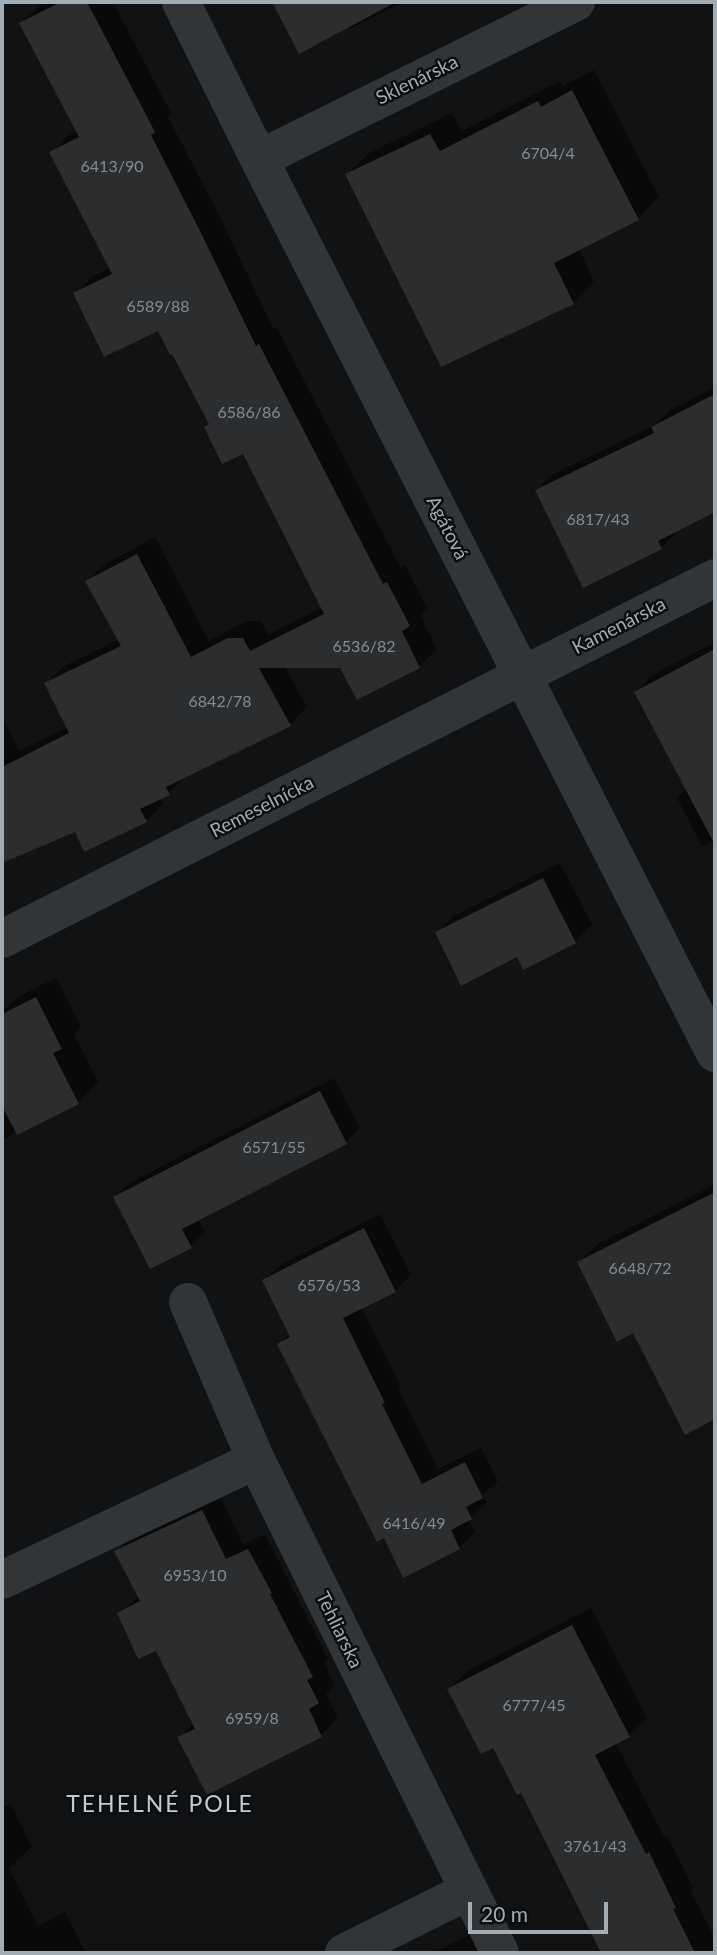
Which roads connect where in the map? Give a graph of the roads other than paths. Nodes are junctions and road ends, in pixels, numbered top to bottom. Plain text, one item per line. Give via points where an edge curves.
1 (181, 2) edge
2 (576, 2) edge
3 (259, 159) junction
4 (715, 578) edge
5 (522, 674) junction
6 (2, 939) edge
7 (715, 1053) edge
8 (188, 1302) dead end
9 (256, 1460) junction
10 (2, 1580) edge
11 (468, 1891) junction
12 (344, 1953) edge
13 (500, 1953) edge

1 - 3 street, Agátová
2 - 3 street, Sklenárska
3 - 5 street, Agátová
4 - 5 street, Kamenárska
5 - 6 street, Remeselnícka
5 - 7 street, Agátová
8 - 9 street, Tehliarska
9 - 10 street
9 - 11 street, Tehliarska
11 - 12 street
11 - 13 street, Tehliarska

